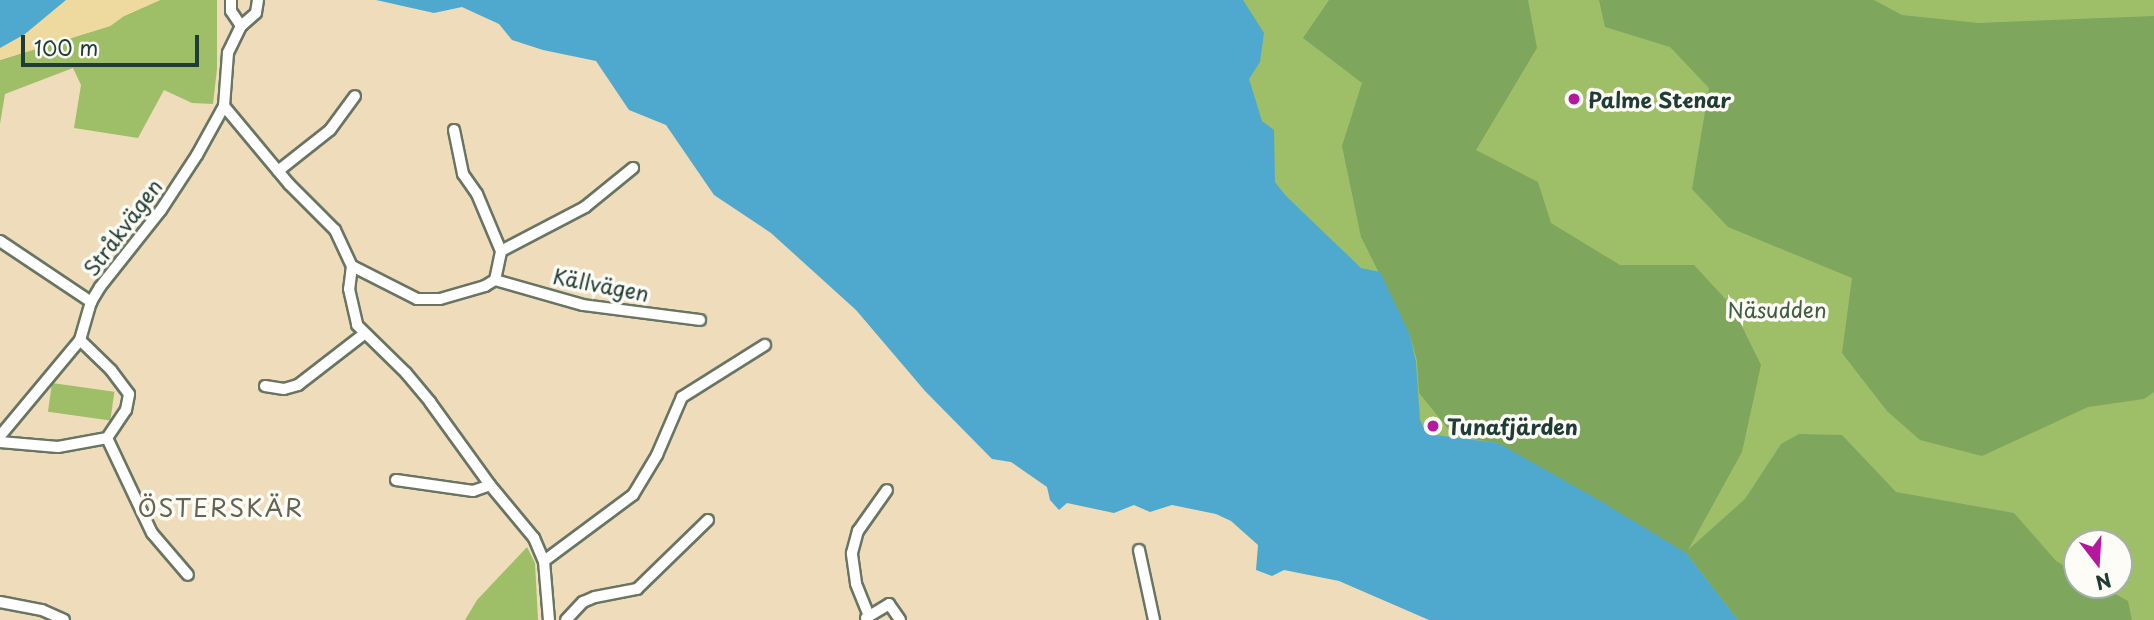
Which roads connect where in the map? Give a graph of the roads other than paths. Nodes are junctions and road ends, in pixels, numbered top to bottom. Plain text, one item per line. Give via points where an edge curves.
1 (231, 0) edge
2 (258, 0) edge
3 (241, 26) junction
4 (355, 96) dead end
5 (224, 106) junction
6 (454, 130) dead end
7 (632, 168) dead end
8 (278, 171) junction
9 (0, 241) edge
10 (501, 251) junction
11 (352, 266) junction
12 (495, 280) junction
13 (91, 302) junction
14 (700, 320) dead end
15 (364, 334) junction
16 (80, 340) junction
17 (765, 345) dead end
18 (265, 386) dead end
19 (0, 436) edge
20 (107, 438) junction
21 (0, 442) edge
22 (396, 480) dead end
23 (490, 485) junction
24 (887, 490) dead end
25 (708, 520) dead end
26 (1139, 550) dead end
27 (544, 561) junction
28 (188, 575) dead end
29 (0, 602) edge
30 (867, 618) edge
31 (64, 620) edge
32 (549, 620) edge
33 (566, 620) edge
34 (900, 620) edge
35 (1154, 620) edge

1 - 3 street via 231,11
2 - 3 street via 256,13
3 - 5 street via 228,53
4 - 8 street via 330,130
5 - 8 street
5 - 13 street, Stråkvägen via 161,209
6 - 10 street via 463,174 477,194
7 - 10 street via 585,207
8 - 11 street via 328,220
9 - 13 street
10 - 12 street
11 - 12 street via 417,299 448,297
11 - 15 street via 350,303
12 - 14 street, Källvägen via 583,305
13 - 16 street, Stråkvägen
15 - 18 street via 298,385 284,389
15 - 23 street via 406,373
16 - 19 street, Stråkvägen
16 - 20 street via 128,394 127,410
17 - 27 street via 682,397 657,455 633,495
20 - 21 street via 58,447
20 - 28 street via 152,533
22 - 23 street via 473,491
23 - 27 street via 534,538
24 - 30 street via 858,531 852,553
25 - 33 street via 637,589 583,602
26 - 35 street
27 - 32 street
29 - 31 street via 42,610
30 - 34 street via 889,604

